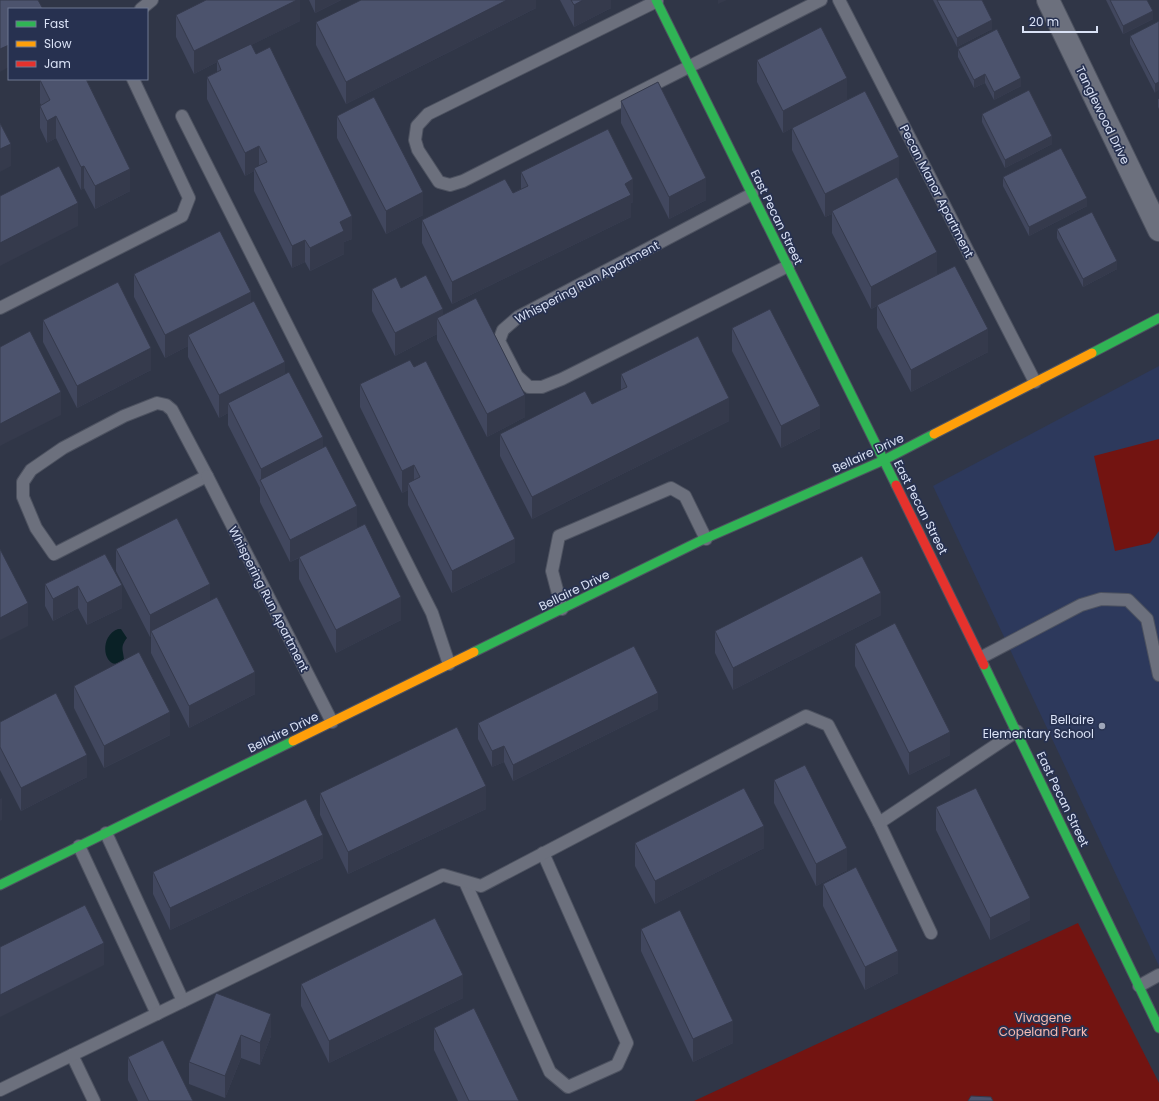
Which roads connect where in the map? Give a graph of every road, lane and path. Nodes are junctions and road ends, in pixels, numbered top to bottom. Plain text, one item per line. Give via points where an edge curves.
1 (152, 0) edge
2 (657, 0) edge
3 (821, 0) edge
4 (839, 0) edge
5 (1048, 0) edge
6 (142, 8) edge
7 (690, 67) junction
8 (133, 80) edge
9 (182, 116) dead end
10 (752, 194) junction
11 (1159, 230) edge
12 (788, 266) junction
13 (0, 308) edge
14 (1159, 318) edge
15 (1035, 382) junction
16 (884, 460) junction
17 (207, 476) junction
18 (706, 539) junction
19 (562, 609) junction
20 (982, 657) junction
21 (449, 664) junction
22 (1159, 675) edge
23 (332, 722) junction
24 (1017, 731) junction
25 (879, 823) junction
26 (106, 833) junction
27 (79, 846) junction
28 (543, 853) junction
29 (465, 882) junction
30 (0, 885) edge
31 (931, 933) dead end
32 (1159, 975) edge
33 (1139, 986) junction
34 (183, 1001) junction
35 (157, 1014) junction
36 (1159, 1028) edge
37 (72, 1055) junction
38 (0, 1090) edge
39 (94, 1101) edge

1 - 6 lane
2 - 7 street, East Pecan Street
2 - 7 lane via 428,114 417,126 415,140 418,150 439,182 450,184 463,181
3 - 7 lane
4 - 15 lane, Pecan Manor Apartment
5 - 11 street, Tanglewood Drive
7 - 10 street, East Pecan Street
8 - 13 lane via 189,198 182,216
9 - 21 lane via 432,613
10 - 12 street, East Pecan Street
10 - 12 lane, Whispering Run Apartment via 518,317 503,330 499,341 517,376 528,387 542,387
12 - 16 street, East Pecan Street
14 - 15 street, Bellaire Drive
15 - 16 street, Bellaire Drive
16 - 18 street, Bellaire Drive
16 - 20 street, East Pecan Street
17 - 17 lane, Whispering Run Apartment via 172,410 157,403 124,416 63,448 31,470 23,482 23,497 36,528 54,554
17 - 23 lane, Whispering Run Apartment
18 - 19 street, Bellaire Drive
18 - 19 lane via 684,496 671,488 559,536 552,571
19 - 21 street, Bellaire Drive
20 - 22 lane via 1081,605 1101,599 1128,600 1147,619
20 - 24 street, East Pecan Street
21 - 23 street, Bellaire Drive
23 - 26 street, Bellaire Drive
24 - 25 lane
24 - 33 street, East Pecan Street
25 - 28 lane via 828,725 806,716
25 - 31 lane
26 - 27 street, Bellaire Drive
26 - 34 lane
27 - 30 street, Bellaire Drive
27 - 35 lane
28 - 29 lane via 481,886
28 - 29 lane via 627,1043 617,1065 568,1087 550,1072
29 - 34 lane via 443,875
32 - 33 lane
33 - 36 street, East Pecan Street
34 - 35 lane
35 - 37 lane
37 - 38 lane
37 - 39 lane

